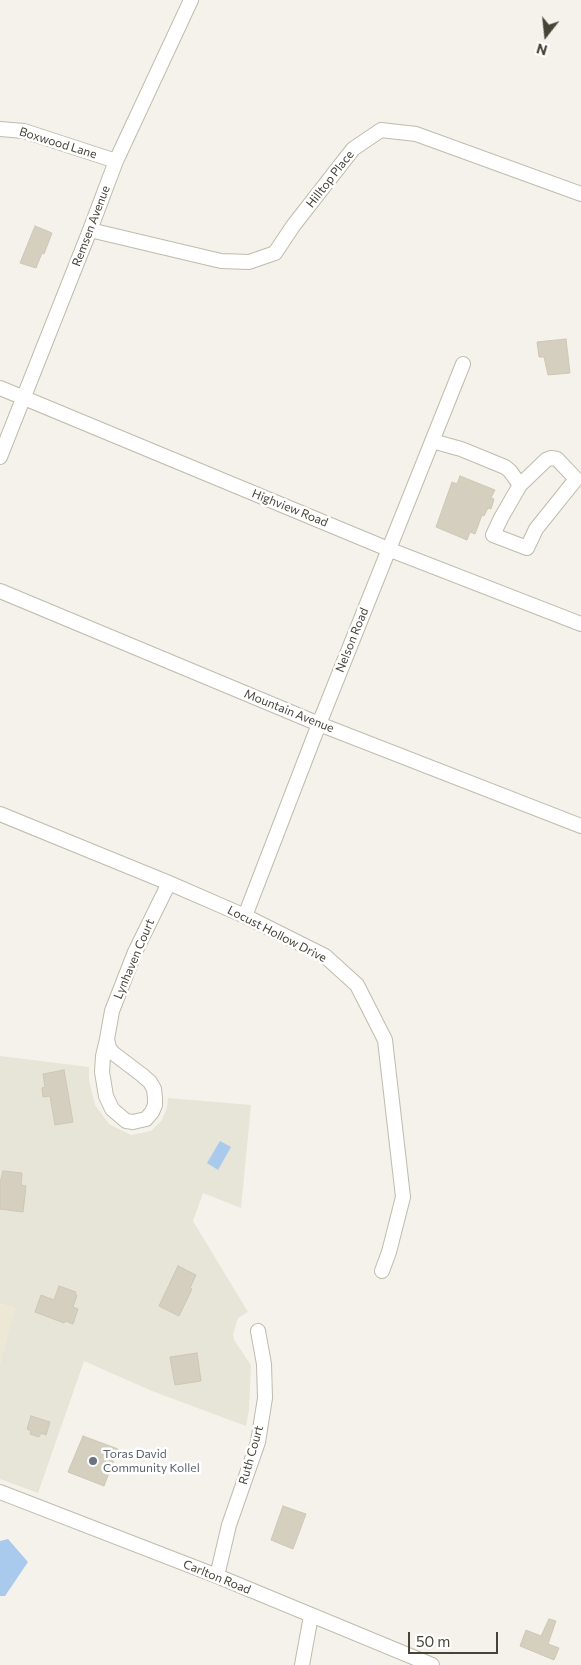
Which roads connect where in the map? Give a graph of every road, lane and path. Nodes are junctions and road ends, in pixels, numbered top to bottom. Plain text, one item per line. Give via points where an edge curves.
1 (191, 0) edge
2 (0, 129) edge
3 (116, 161) junction
4 (581, 194) edge
5 (90, 230) junction
6 (463, 364) dead end
7 (0, 388) edge
8 (24, 398) junction
9 (432, 441) junction
10 (0, 457) edge
11 (520, 485) junction
12 (388, 549) junction
13 (0, 591) edge
14 (581, 624) edge
15 (319, 724) junction
16 (0, 814) edge
17 (581, 826) edge
18 (169, 883) junction
19 (245, 916) junction
20 (107, 1039) junction
21 (382, 1271) dead end
22 (258, 1331) dead end
23 (0, 1492) edge
24 (216, 1576) junction
25 (311, 1616) junction
26 (302, 1665) edge
27 (432, 1665) edge

1 - 3 street, Remsen Avenue
2 - 3 street, Boxwood Lane via 24,131
3 - 5 street, Remsen Avenue
4 - 5 street, Hilltop Place via 416,134 381,130 352,149 275,253 249,262 221,261
5 - 8 street, Remsen Avenue
6 - 9 street, Nelson Road
7 - 8 street, Highview Road
8 - 10 street, Remsen Avenue
8 - 12 street, Highview Road
9 - 11 street via 505,467
9 - 12 street, Nelson Road
11 - 11 street via 493,535 527,548 536,528 576,479 557,459 551,458
12 - 14 street, Highview Road
12 - 15 street, Nelson Road
13 - 15 street, Mountain Avenue
15 - 17 street, Mountain Avenue
15 - 19 street, Nelson Road
16 - 18 street, Locust Hollow Drive
18 - 19 street, Locust Hollow Drive
18 - 20 street, Lynhaven Court via 135,952 112,1011
19 - 21 street, Locust Hollow Drive via 326,956 358,984 385,1040 403,1197
20 - 20 street, Lynhaven Court via 113,1053 142,1075 154,1089 155,1105 146,1119 126,1121 112,1110 102,1072
22 - 24 street, Ruth Court via 264,1364 265,1398 258,1442 229,1525
23 - 24 street, Carlton Road
24 - 25 street, Carlton Road
25 - 26 street
25 - 27 street, Carlton Road

